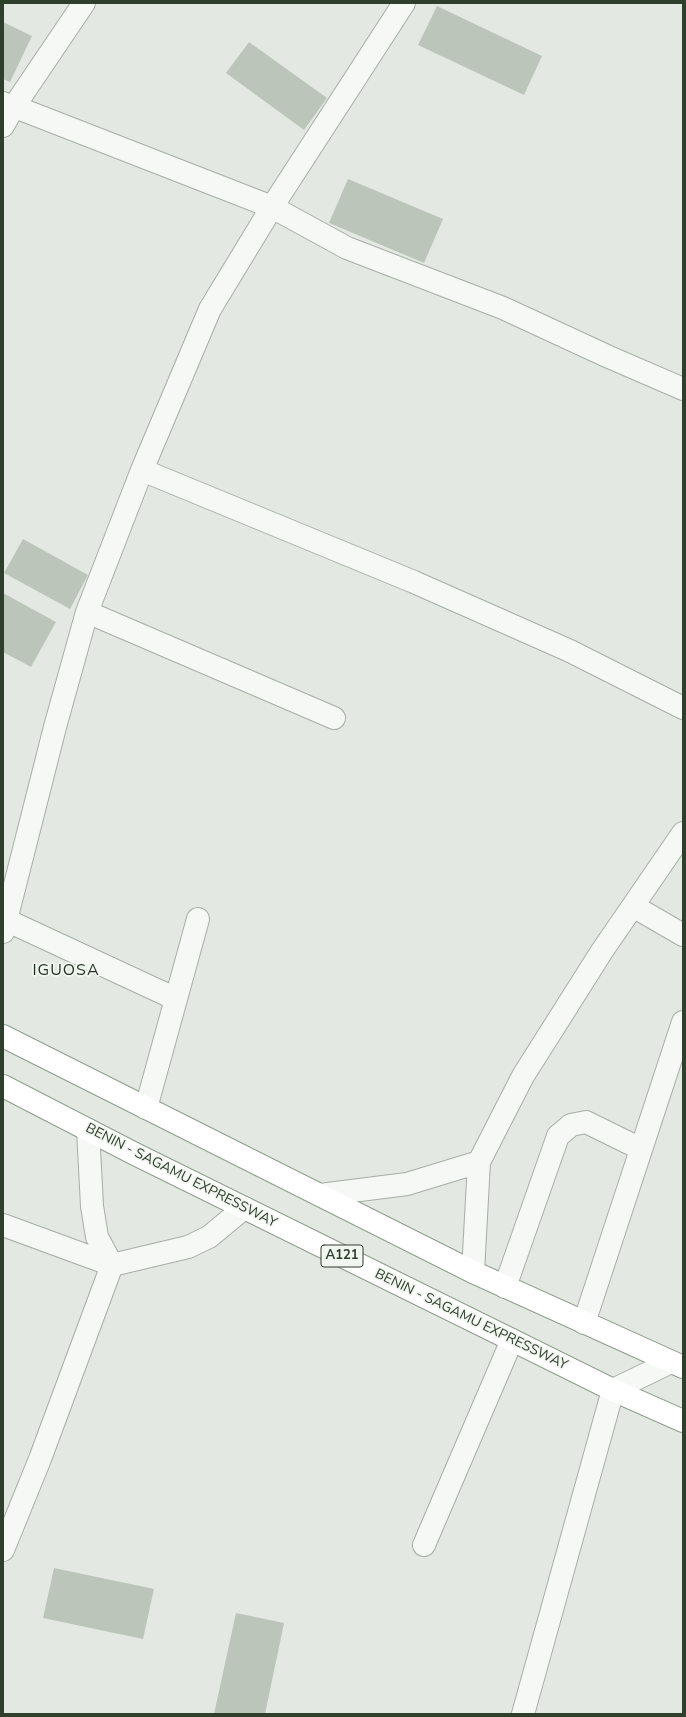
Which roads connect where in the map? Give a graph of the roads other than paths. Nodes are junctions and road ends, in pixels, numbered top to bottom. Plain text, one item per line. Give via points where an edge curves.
1 (84, 3) edge
2 (404, 3) edge
3 (6, 112) edge
4 (272, 207) junction
5 (683, 389) edge
6 (142, 470) junction
7 (87, 612) junction
8 (683, 708) edge
9 (334, 718) dead end
10 (683, 833) edge
11 (633, 906) junction
12 (198, 919) dead end
13 (5, 926) edge
14 (683, 935) edge
15 (176, 999) junction
16 (683, 1022) edge
17 (3, 1036) edge
18 (3, 1086) edge
19 (146, 1108) junction
20 (88, 1130) junction
21 (641, 1148) junction
22 (479, 1162) junction
23 (320, 1196) junction
24 (244, 1208) junction
25 (3, 1225) edge
26 (112, 1265) junction
27 (473, 1272) junction
28 (505, 1287) junction
29 (584, 1323) junction
30 (512, 1340) junction
31 (677, 1365) edge
32 (613, 1390) junction
33 (683, 1421) edge
34 (424, 1545) dead end
35 (3, 1550) edge
36 (523, 1714) edge

1 - 3 street
2 - 4 street
3 - 4 street via 23,110
4 - 5 street via 347,248 503,308 609,358
4 - 6 street via 210,309
6 - 7 street
6 - 8 street via 414,582 570,651
7 - 9 street
7 - 13 street
10 - 11 street
11 - 14 street
11 - 22 street via 523,1076
12 - 15 street
13 - 15 street
15 - 19 street
16 - 21 street
17 - 19 highway
18 - 20 highway, BENIN - SAGAMU EXPRESSWAY / A121
19 - 23 highway
20 - 24 highway, BENIN - SAGAMU EXPRESSWAY / A121
20 - 26 street via 92,1206 97,1236
21 - 28 street via 586,1122 571,1125 558,1136
21 - 29 street
22 - 23 street via 407,1184
22 - 27 street
23 - 27 highway
24 - 26 street via 209,1237 188,1247
24 - 30 highway, BENIN - SAGAMU EXPRESSWAY / A121
25 - 26 street
26 - 35 street via 40,1459
27 - 28 highway
28 - 29 highway
29 - 31 highway
30 - 32 highway, BENIN - SAGAMU EXPRESSWAY / A121
30 - 34 street
31 - 32 street
32 - 33 highway, BENIN - SAGAMU EXPRESSWAY / A121
32 - 36 street

